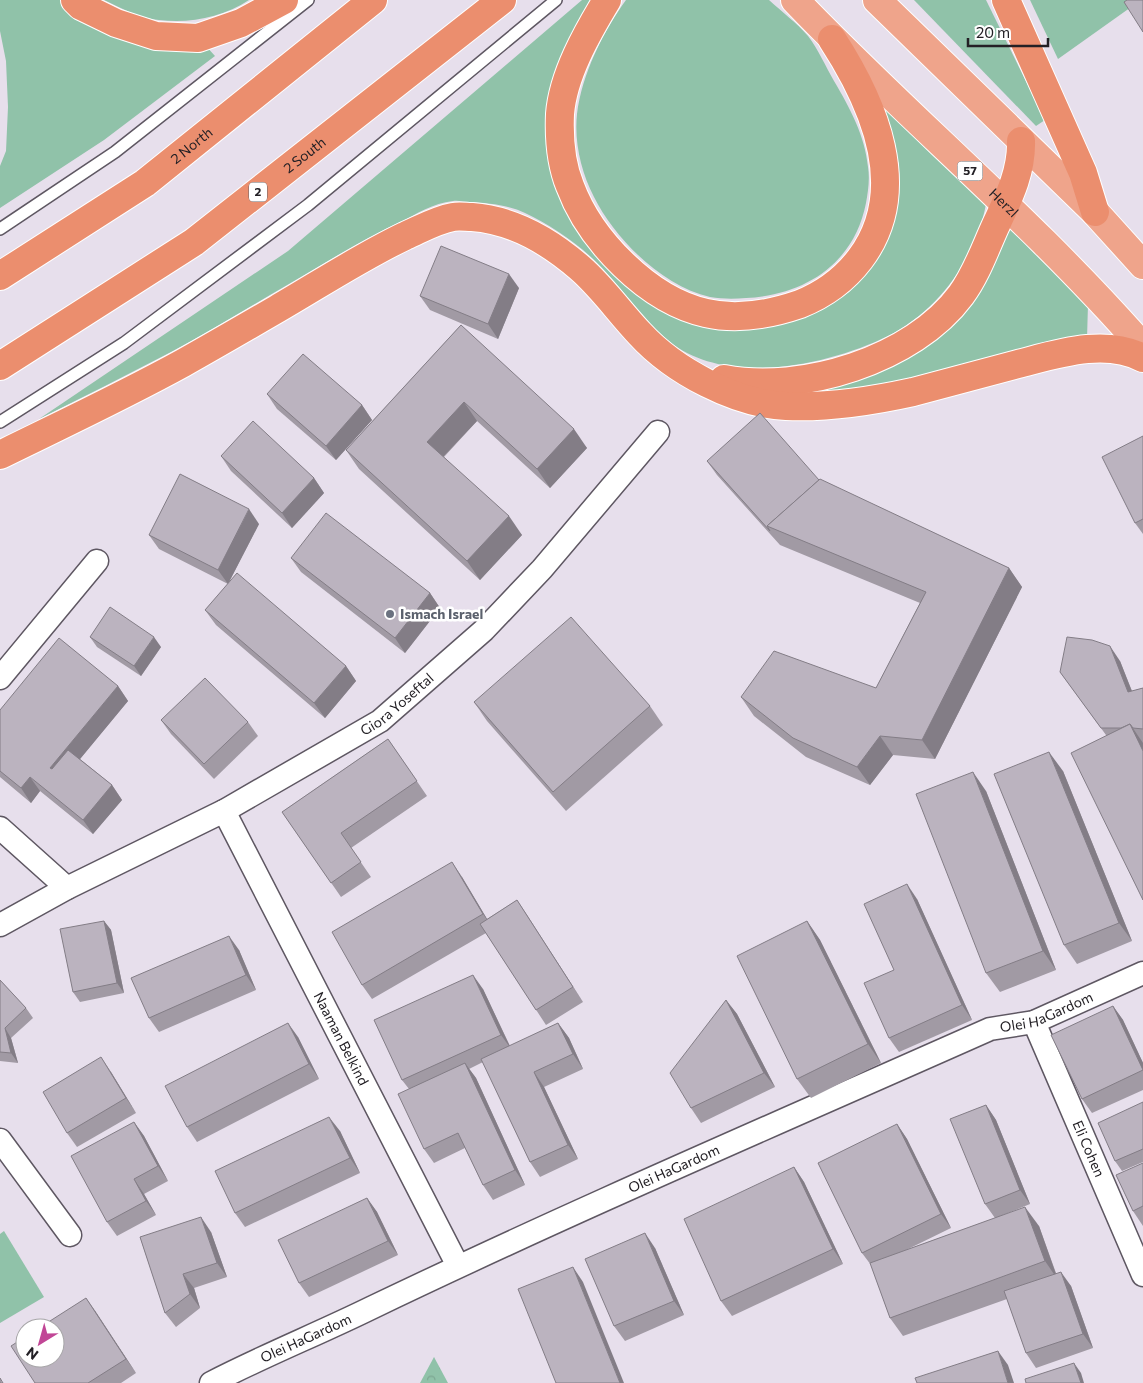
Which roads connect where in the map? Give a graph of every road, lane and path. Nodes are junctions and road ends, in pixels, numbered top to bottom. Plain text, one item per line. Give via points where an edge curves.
1 (75, 0) edge
2 (284, 0) edge
3 (308, 0) edge
4 (373, 0) edge
5 (502, 0) edge
6 (556, 0) edge
7 (607, 0) edge
8 (795, 0) edge
9 (877, 0) edge
10 (1006, 0) edge
11 (832, 39) junction
12 (1021, 141) junction
13 (1005, 205) junction
14 (1095, 212) junction
15 (0, 229) edge
16 (1142, 263) edge
17 (0, 276) edge
18 (1143, 347) edge
19 (667, 358) junction
20 (1143, 358) edge
21 (0, 366) edge
22 (0, 422) edge
23 (658, 432) dead end
24 (0, 455) edge
25 (97, 561) dead end
26 (0, 678) edge
27 (224, 811) junction
28 (0, 828) edge
29 (67, 888) junction
30 (0, 925) edge
31 (1143, 973) edge
32 (1034, 1022) junction
33 (0, 1140) edge
34 (70, 1235) dead end
35 (458, 1266) junction
36 (1143, 1275) edge
37 (211, 1383) edge

1 - 2 highway via 116,23 156,36 198,38 241,24
3 - 15 lane via 115,152
4 - 17 highway, 2 North via 145,183
5 - 21 highway, 2 South / 2 via 194,242
6 - 22 lane via 308,205 124,343
7 - 11 highway via 585,37 569,75 560,113 561,149 569,185 587,221 630,271 676,303 706,313 729,316 764,314 816,298 840,282 854,267 867,250 879,224 885,193 885,166 878,135 866,101
8 - 11 highway, Herzl / 57
9 - 12 highway
10 - 14 highway via 1083,173
11 - 13 highway, Herzl / 57
12 - 13 highway via 1018,173
12 - 14 highway
13 - 18 highway, Herzl / 57 via 1107,306
13 - 19 highway via 961,295 936,322 910,342 878,358 840,372 769,383 738,382 698,374
14 - 16 highway
19 - 20 highway via 705,382 748,400 784,406 863,402 1086,349 1121,350
19 - 24 highway via 643,338 581,269 546,242 518,226 484,218 455,216 433,222 374,250 180,364
23 - 27 street, Giora Yoseftal via 542,569 484,630 380,720
25 - 26 street
27 - 29 street, Giora Yoseftal
27 - 35 street, Naaman Belkind
28 - 29 street
29 - 30 street, Giora Yoseftal
31 - 32 street, Olei HaGardom
32 - 35 street, Olei HaGardom via 990,1029
32 - 36 street, Eli Cohen
33 - 34 street
35 - 37 street, Olei HaGardom

